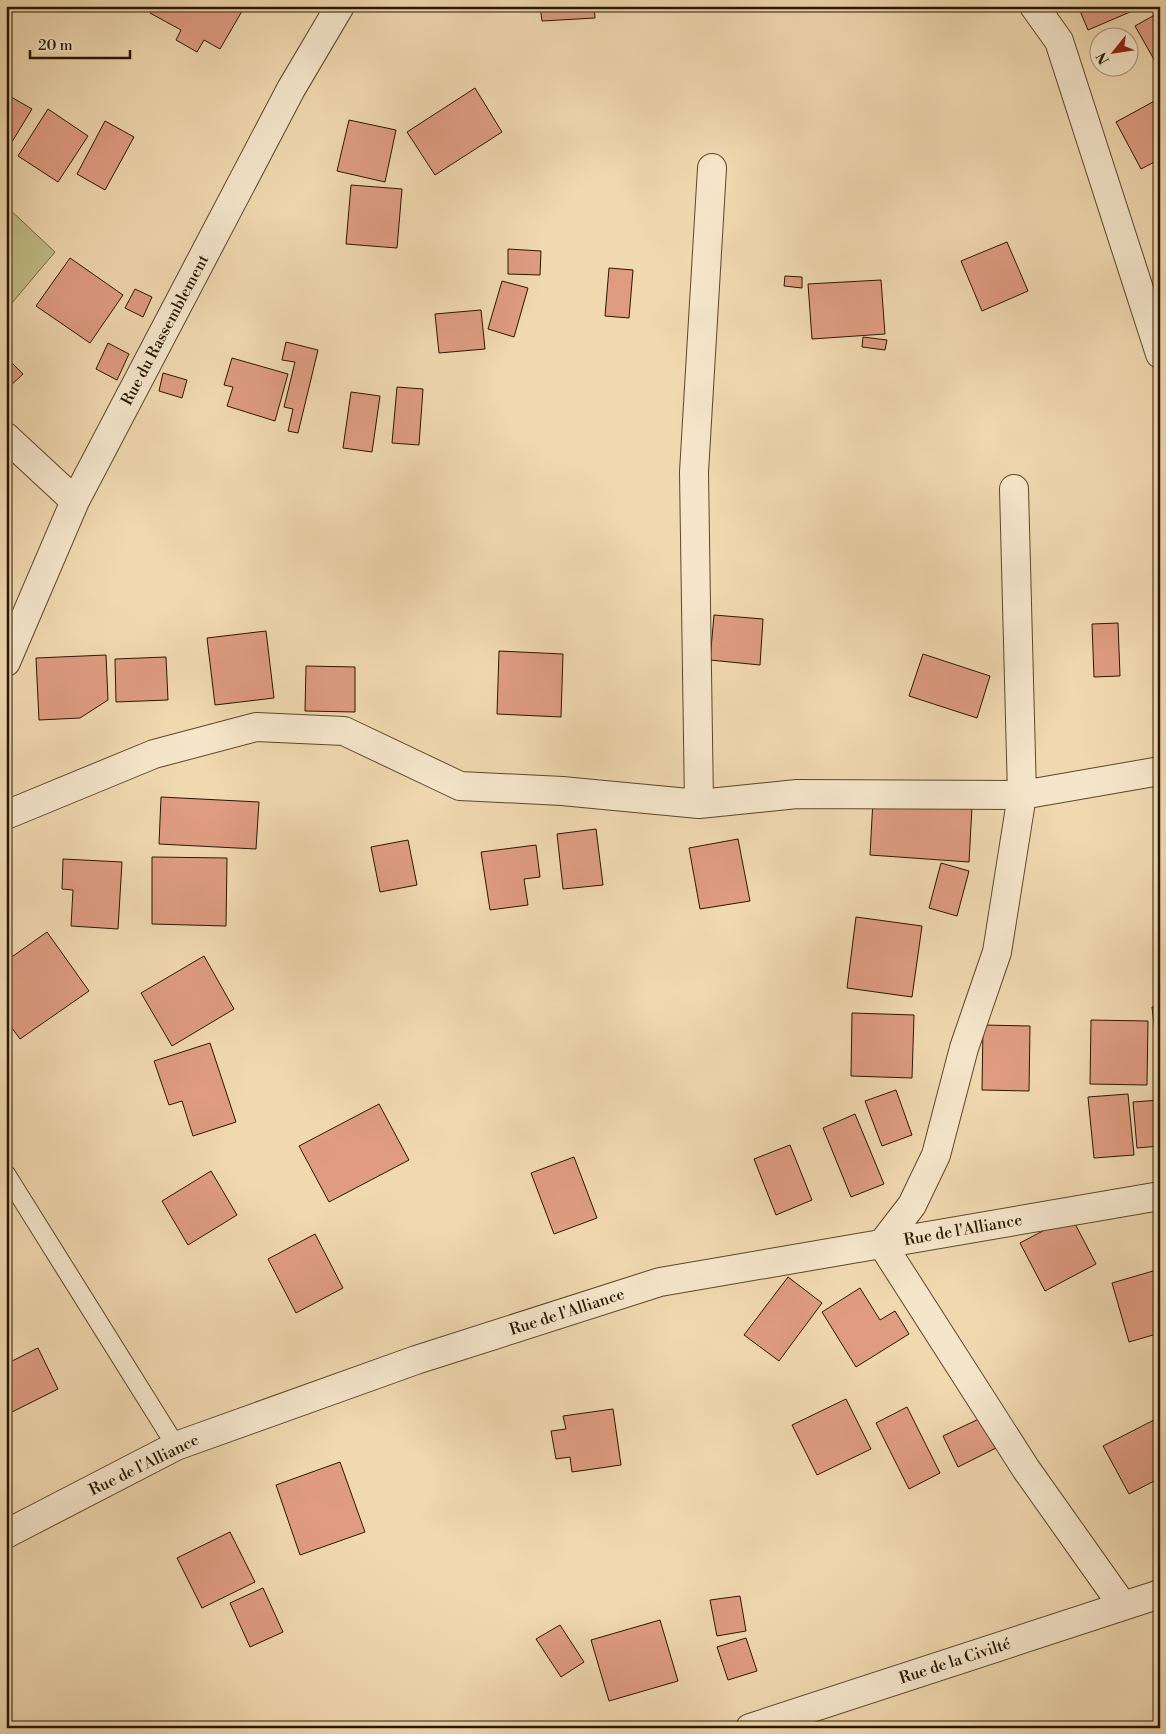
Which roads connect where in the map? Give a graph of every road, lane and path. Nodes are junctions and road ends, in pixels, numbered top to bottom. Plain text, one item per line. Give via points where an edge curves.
1 (340, 6) edge
2 (1034, 6) edge
3 (712, 168) dead end
4 (1160, 354) edge
5 (6, 437) edge
6 (1014, 489) dead end
7 (76, 500) junction
8 (6, 662) edge
9 (1160, 771) edge
10 (1022, 796) junction
11 (699, 804) junction
12 (6, 815) edge
13 (6, 1174) edge
14 (1160, 1196) edge
15 (882, 1244) junction
16 (176, 1446) junction
17 (6, 1534) edge
18 (1160, 1594) edge
19 (1123, 1606) junction
20 (750, 1728) edge

1 - 7 street, Rue du Rassemblement via 291,89
2 - 4 street via 1059,42
3 - 11 street via 694,472
5 - 7 street
6 - 10 street
7 - 8 street, Rue du Rassemblement
9 - 10 street
10 - 11 street via 797,794
10 - 15 street via 997,952 964,1048 936,1155 912,1205
11 - 12 street via 460,786 344,730 256,727 154,754
13 - 16 lane
14 - 15 street, Rue de l'Alliance
15 - 16 street, Rue de l'Alliance via 660,1282 416,1360
15 - 19 street via 1026,1469
16 - 17 street, Rue de l'Alliance
18 - 19 street, Rue de la Civilté
19 - 20 street, Rue de la Civilté

